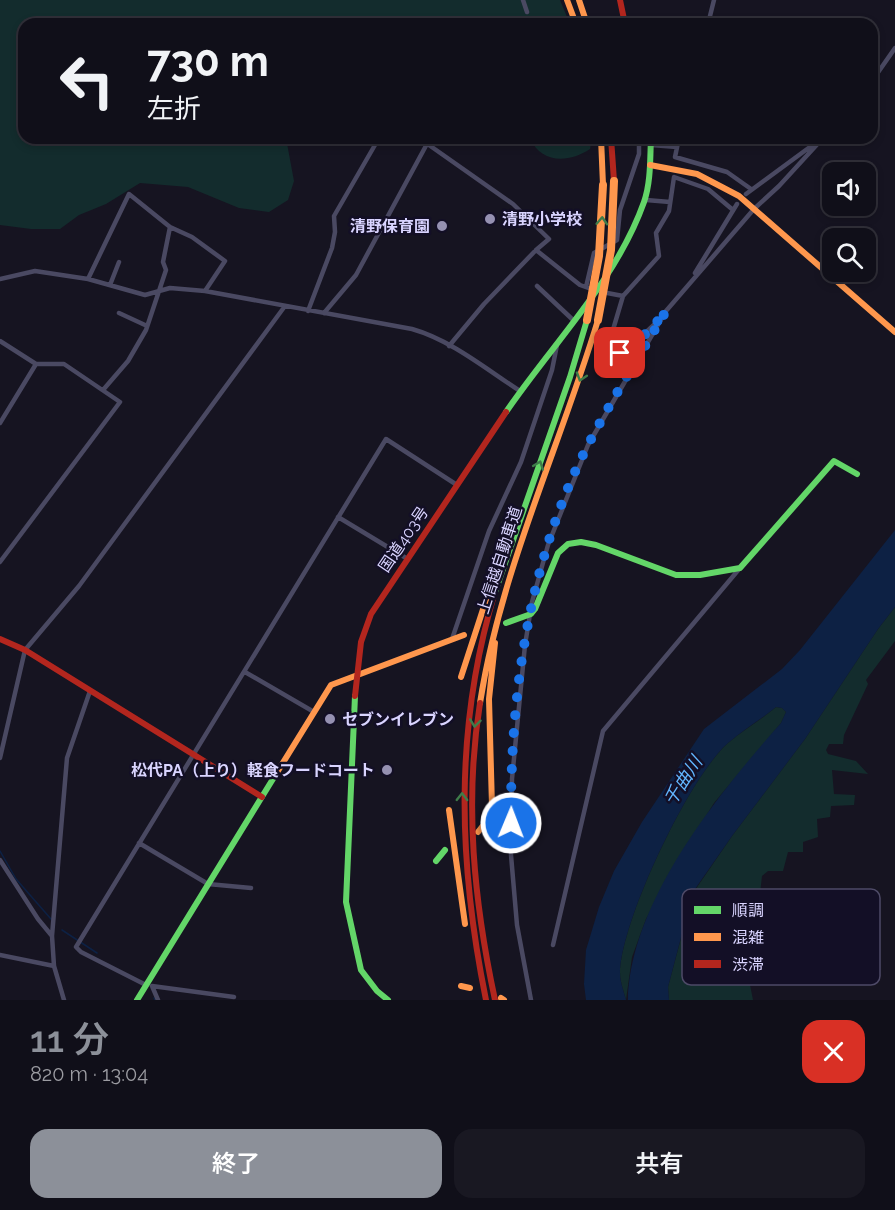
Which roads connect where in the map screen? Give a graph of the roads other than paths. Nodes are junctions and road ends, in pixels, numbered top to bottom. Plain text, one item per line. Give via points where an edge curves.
1 (523, 0) edge
2 (567, 0) edge
3 (579, 0) edge
4 (620, 0) edge
5 (714, 0) edge
6 (527, 12) dead end
7 (574, 18) edge
8 (585, 18) edge
9 (624, 18) edge
10 (710, 18) edge
11 (895, 48) edge
12 (878, 72) edge
13 (376, 144) edge
14 (427, 144) edge
15 (431, 144) edge
16 (601, 144) edge
17 (611, 144) edge
18 (639, 144) edge
19 (651, 144) edge
20 (664, 144) edge
21 (678, 144) edge
22 (814, 144) edge
23 (817, 144) edge
24 (677, 147) junction
25 (650, 165) junction
26 (751, 189) junction
27 (746, 194) dead end
28 (645, 200) junction
29 (670, 202) junction
30 (737, 204) dead end
31 (733, 210) junction
32 (756, 211) junction
33 (170, 227) junction
34 (536, 250) junction
35 (119, 262) dead end
36 (1, 276) edge
37 (692, 278) junction
38 (88, 279) junction
39 (110, 285) junction
40 (537, 286) dead end
41 (586, 287) junction
42 (156, 291) junction
43 (205, 291) junction
44 (596, 291) junction
45 (623, 296) junction
46 (285, 306) junction
47 (308, 311) junction
48 (666, 311) junction
49 (119, 312) dead end
50 (324, 314) junction
51 (572, 319) junction
52 (145, 325) junction
53 (895, 332) edge
54 (0, 341) edge
55 (557, 342) junction
56 (449, 346) junction
57 (36, 364) junction
58 (103, 390) junction
59 (520, 391) junction
60 (0, 423) edge
61 (857, 474) dead end
62 (458, 486) junction
63 (530, 488) junction
64 (338, 517) junction
65 (516, 552) junction
66 (406, 558) junction
67 (0, 562) edge
68 (740, 568) junction
69 (531, 614) junction
70 (506, 623) dead end
71 (464, 635) dead end
72 (0, 639) edge
73 (452, 639) junction
74 (25, 651) junction
75 (245, 672) junction
76 (356, 676) junction
77 (461, 676) dead end
78 (90, 691) junction
79 (314, 712) junction
80 (194, 756) junction
81 (0, 757) edge
82 (262, 797) junction
83 (449, 810) dead end
84 (478, 832) dead end
85 (139, 843) junction
86 (445, 850) dead end
87 (0, 860) edge
88 (436, 861) dead end
89 (208, 884) junction
90 (251, 888) dead end
91 (52, 936) junction
92 (553, 945) dead end
93 (0, 955) edge
94 (54, 966) junction
95 (149, 983) junction
96 (234, 997) dead end
97 (500, 999) edge
98 (64, 1000) edge
99 (137, 1000) edge
100 (158, 1000) edge
101 (388, 1000) edge
102 (485, 1000) edge
103 (531, 1000) edge

1 - 6 street
2 - 7 main road
3 - 8 main road
4 - 9 main road
5 - 10 street
11 - 12 street
13 - 47 street via 334,216 332,248
14 - 50 street via 356,275
15 - 34 street via 513,204 549,239
63 -> 16 main road, 上信越自動車道, bridge via 565,395 587,320 599,256
17 -> 65 main road, 上信越自動車道, bridge via 611,250 598,320 576,392
18 - 41 street via 620,210 617,240 594,253
19 - 25 main road, 国道403号
20 - 24 street
21 - 24 street
22 - 26 street
23 - 32 street
24 - 26 street via 675,157 727,172
25 - 28 main road, 国道403号
25 - 32 main road via 700,173 718,181
26 - 27 street
28 - 29 street
28 - 44 main road, 国道403号 via 634,229
29 - 31 street via 674,177 708,189
29 - 45 street via 656,233 659,256
30 - 31 street
31 - 37 street
32 - 37 street
32 - 53 main road
33 - 38 street via 129,194
33 - 42 street via 162,262 166,270
33 - 43 street via 192,237 225,261
34 - 41 street
34 - 56 street
35 - 39 street
36 - 38 street via 35,271
37 - 48 street
38 - 39 street
39 - 42 street via 145,296
40 - 51 street
41 - 44 street
42 - 43 street
42 - 52 street
43 - 46 street
44 - 45 street
44 - 51 main road, 国道403号
45 - 48 street via 607,350 623,354
46 - 47 street
46 - 74 street via 79,586
47 - 50 street
48 - 69 street via 574,476 548,545
49 - 52 street
50 - 56 street via 412,329
51 - 55 main road, 国道403号
52 - 58 street via 129,361
54 - 57 street
55 - 59 main road, 国道403号
55 - 73 street via 552,370 521,462 489,531
56 - 59 street
57 - 58 street via 64,364
57 - 60 street
58 - 67 street via 120,402
59 - 62 main road, 国道403号
61 - 68 main road via 834,461
62 - 64 street via 386,439
62 - 66 main road, 国道403号
63 - 77 main road via 500,560
102 -> 63 main road, 上信越自動車道 via 464,875 464,743 484,630
64 - 66 street
64 - 75 street
65 - 84 main road via 491,667 492,806 489,818
65 -> 97 main road, 上信越自動車道 via 485,660 471,771 475,892 483,949
66 - 76 main road, 国道403号 via 371,614
68 - 69 main road via 675,575 594,544 570,542 558,553
68 - 92 street via 603,730
69 - 70 main road
69 - 103 street via 520,680 511,816 517,925
71 - 73 main road
72 - 74 main road
73 - 76 main road
74 - 78 main road
74 - 81 street
75 - 79 street
75 - 80 street
76 - 79 main road via 331,685
76 - 101 main road, 国道403号 via 346,902 361,970
78 - 80 main road
78 - 91 street via 67,758
79 - 82 main road
80 - 82 main road
80 - 85 street
82 - 89 main road
83 - 102 main road via 462,912
85 - 89 street
85 - 95 street via 76,947
86 - 88 main road
87 - 91 street
89 - 90 street
89 - 95 main road
91 - 94 street
93 - 94 street
94 - 98 street
95 - 96 street
95 - 99 main road
95 - 100 street

